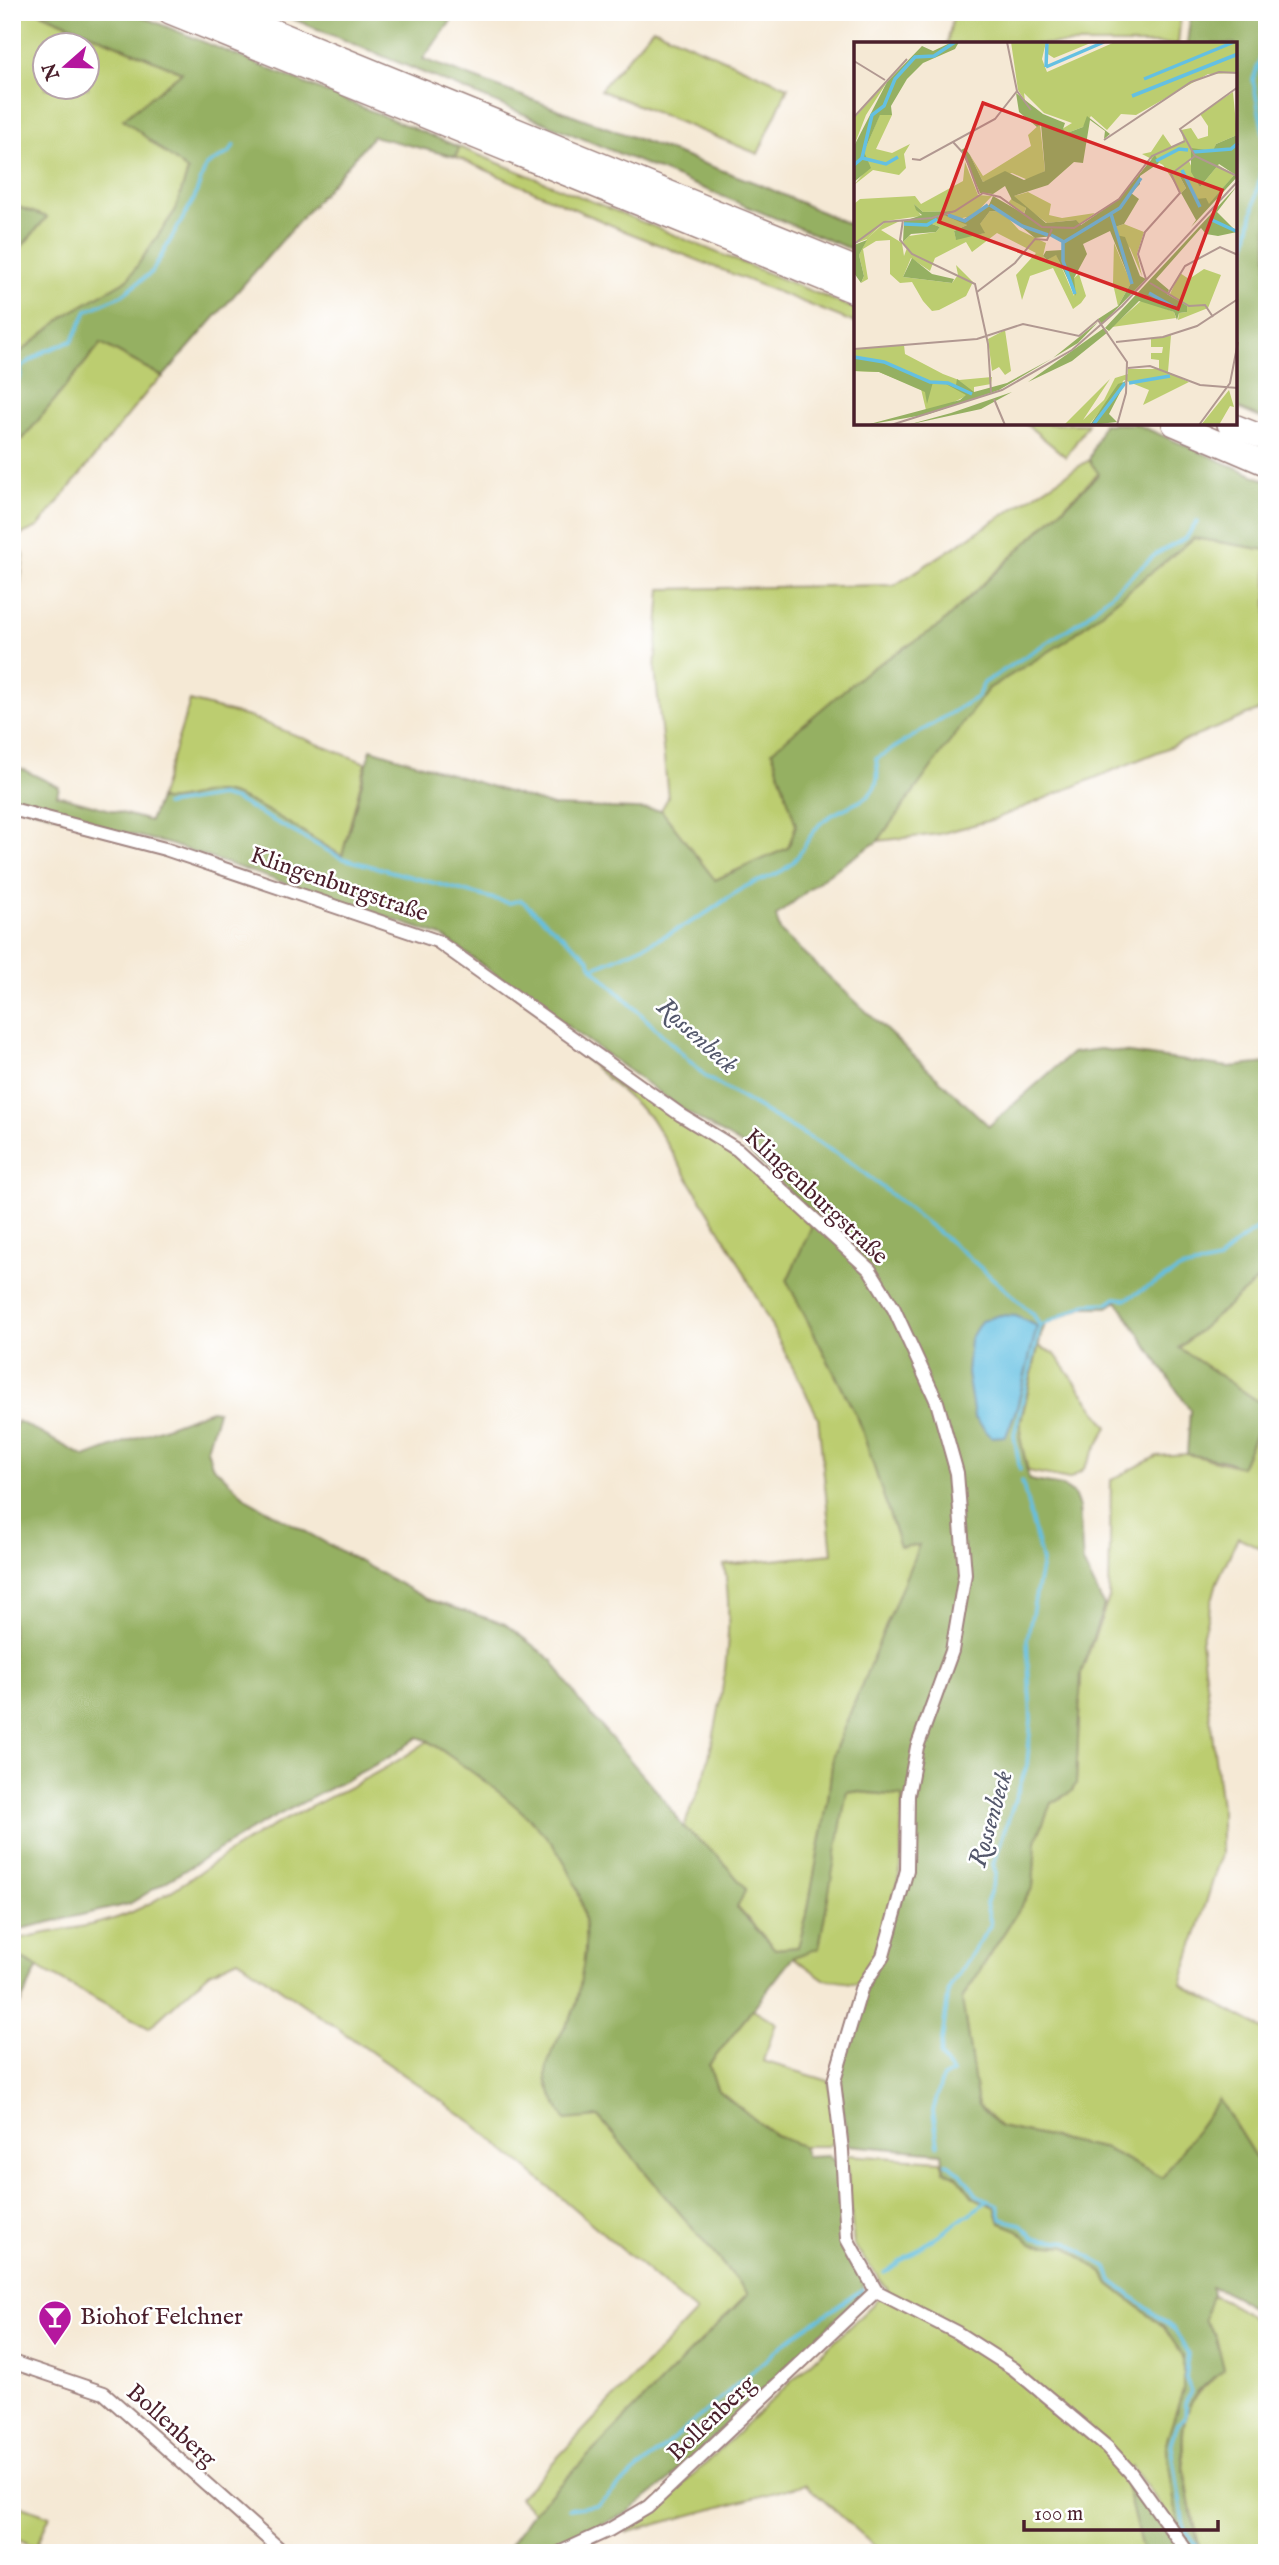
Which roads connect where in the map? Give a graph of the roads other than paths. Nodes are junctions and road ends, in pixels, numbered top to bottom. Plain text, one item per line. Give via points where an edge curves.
1 (170, 12) edge
2 (227, 12) edge
3 (854, 267) edge
4 (854, 291) edge
5 (1176, 425) edge
6 (1232, 425) edge
7 (1267, 439) edge
8 (1267, 464) edge
9 (12, 809) edge
10 (876, 2291) junction
11 (12, 2362) edge
12 (284, 2553) edge
13 (559, 2553) edge
14 (1188, 2553) edge

1 - 4 highway
2 - 3 highway
5 - 8 highway
6 - 7 highway
9 - 10 street, Klingenburgstraße via 165,849 437,941 681,1115 738,1150 870,1270 894,1309 937,1402 957,1473 965,1574 953,1651 917,1747 908,1795 903,1882 884,1956 861,1989 834,2081 847,2239
10 - 13 street, Bollenberg via 648,2507
10 - 14 street via 956,2332 1041,2390 1119,2458
11 - 12 street, Bollenberg via 104,2393

